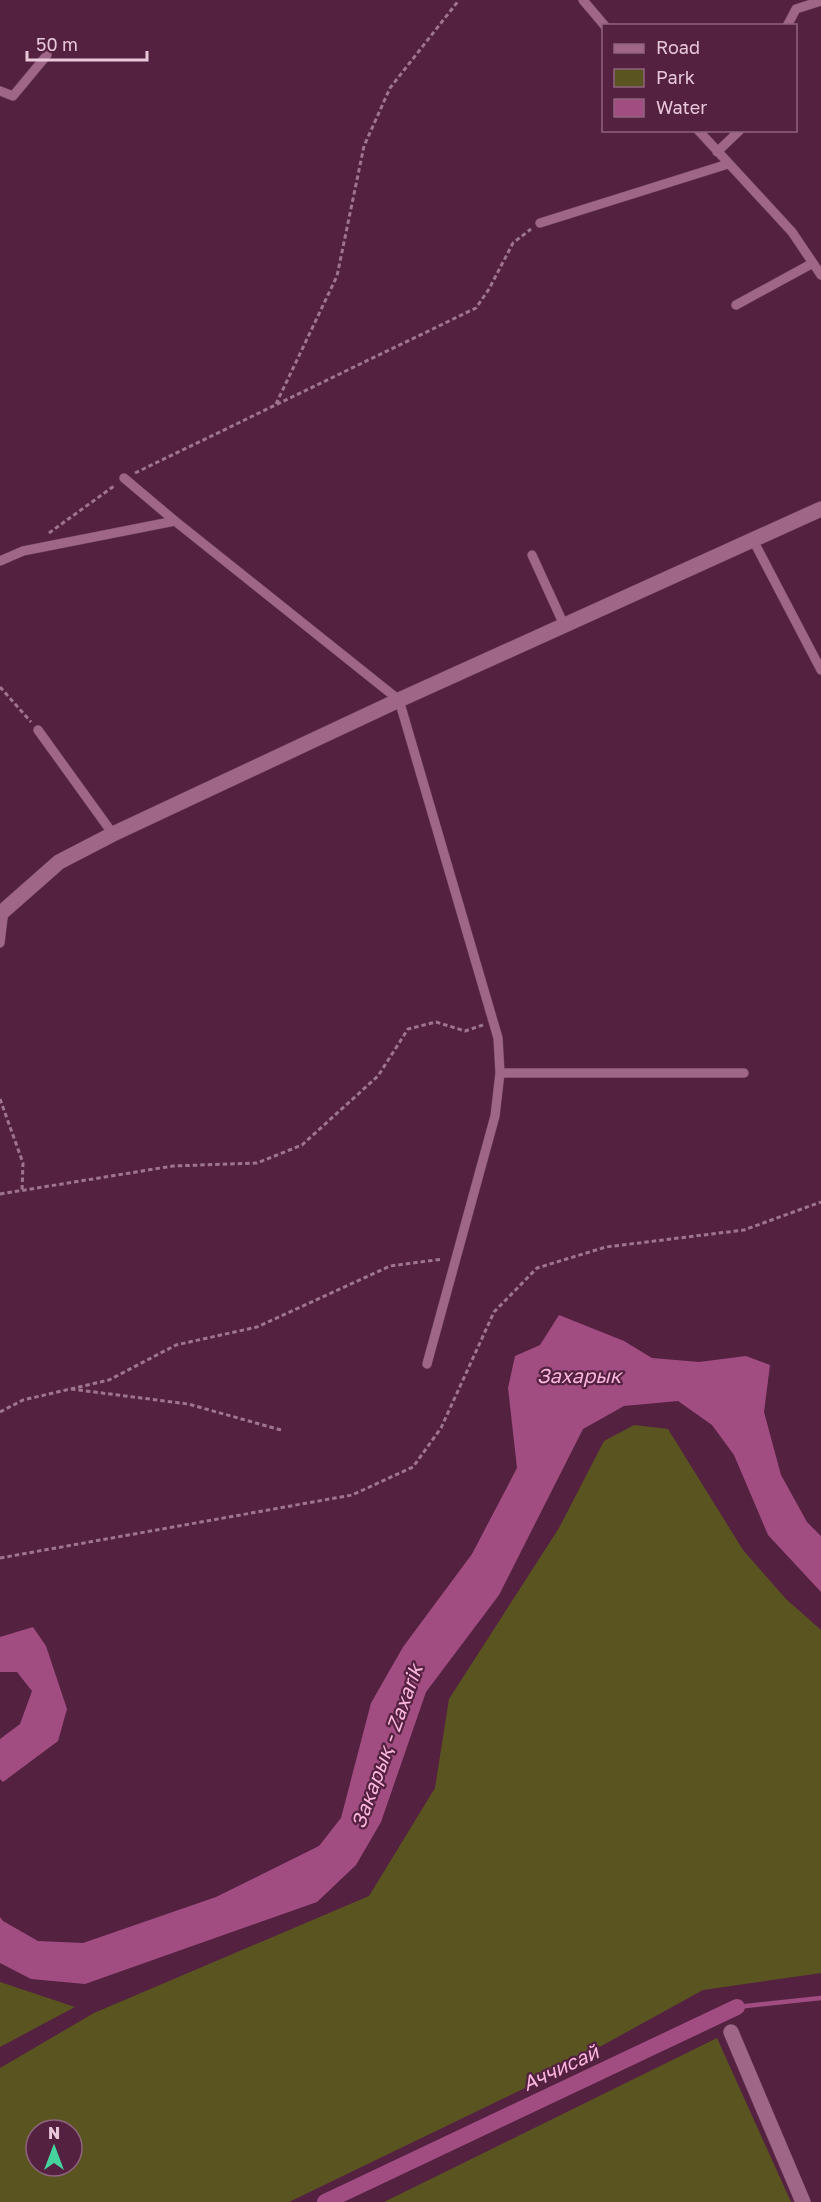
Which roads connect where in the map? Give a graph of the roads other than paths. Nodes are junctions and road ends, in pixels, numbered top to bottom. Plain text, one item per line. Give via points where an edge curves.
1 (583, 0) edge
2 (821, 1) edge
3 (603, 24) edge
4 (788, 24) edge
5 (47, 56) dead end
6 (0, 91) edge
7 (700, 132) edge
8 (738, 132) edge
9 (717, 152) junction
10 (728, 164) junction
11 (540, 223) road end
12 (813, 263) junction
13 (821, 274) edge
14 (736, 305) dead end
15 (124, 478) road end
16 (821, 509) edge
17 (175, 521) junction
18 (753, 540) junction
19 (532, 555) dead end
20 (0, 561) edge
21 (564, 625) junction
22 (821, 670) edge
23 (399, 700) junction
24 (38, 730) road end
25 (113, 834) junction
26 (2, 912) edge
27 (0, 943) edge
28 (500, 1073) junction
29 (744, 1073) dead end
30 (427, 1364) dead end
31 (731, 2032) dead end
32 (803, 2202) edge

1 - 3 lane
2 - 4 lane via 796,9
5 - 6 lane via 13,96
7 - 9 lane
8 - 9 lane
9 - 10 lane
10 - 11 lane
10 - 12 lane via 792,232
12 - 13 lane
12 - 14 lane
15 - 17 lane
16 - 18 street
17 - 20 lane via 23,551
17 - 23 lane
18 - 21 street
18 - 22 lane
19 - 21 lane
21 - 23 street
23 - 25 street
23 - 28 lane via 494,1022
24 - 25 lane
25 - 26 street via 59,862
26 - 27 lane
28 - 29 lane
28 - 30 lane via 495,1116
31 - 32 street

